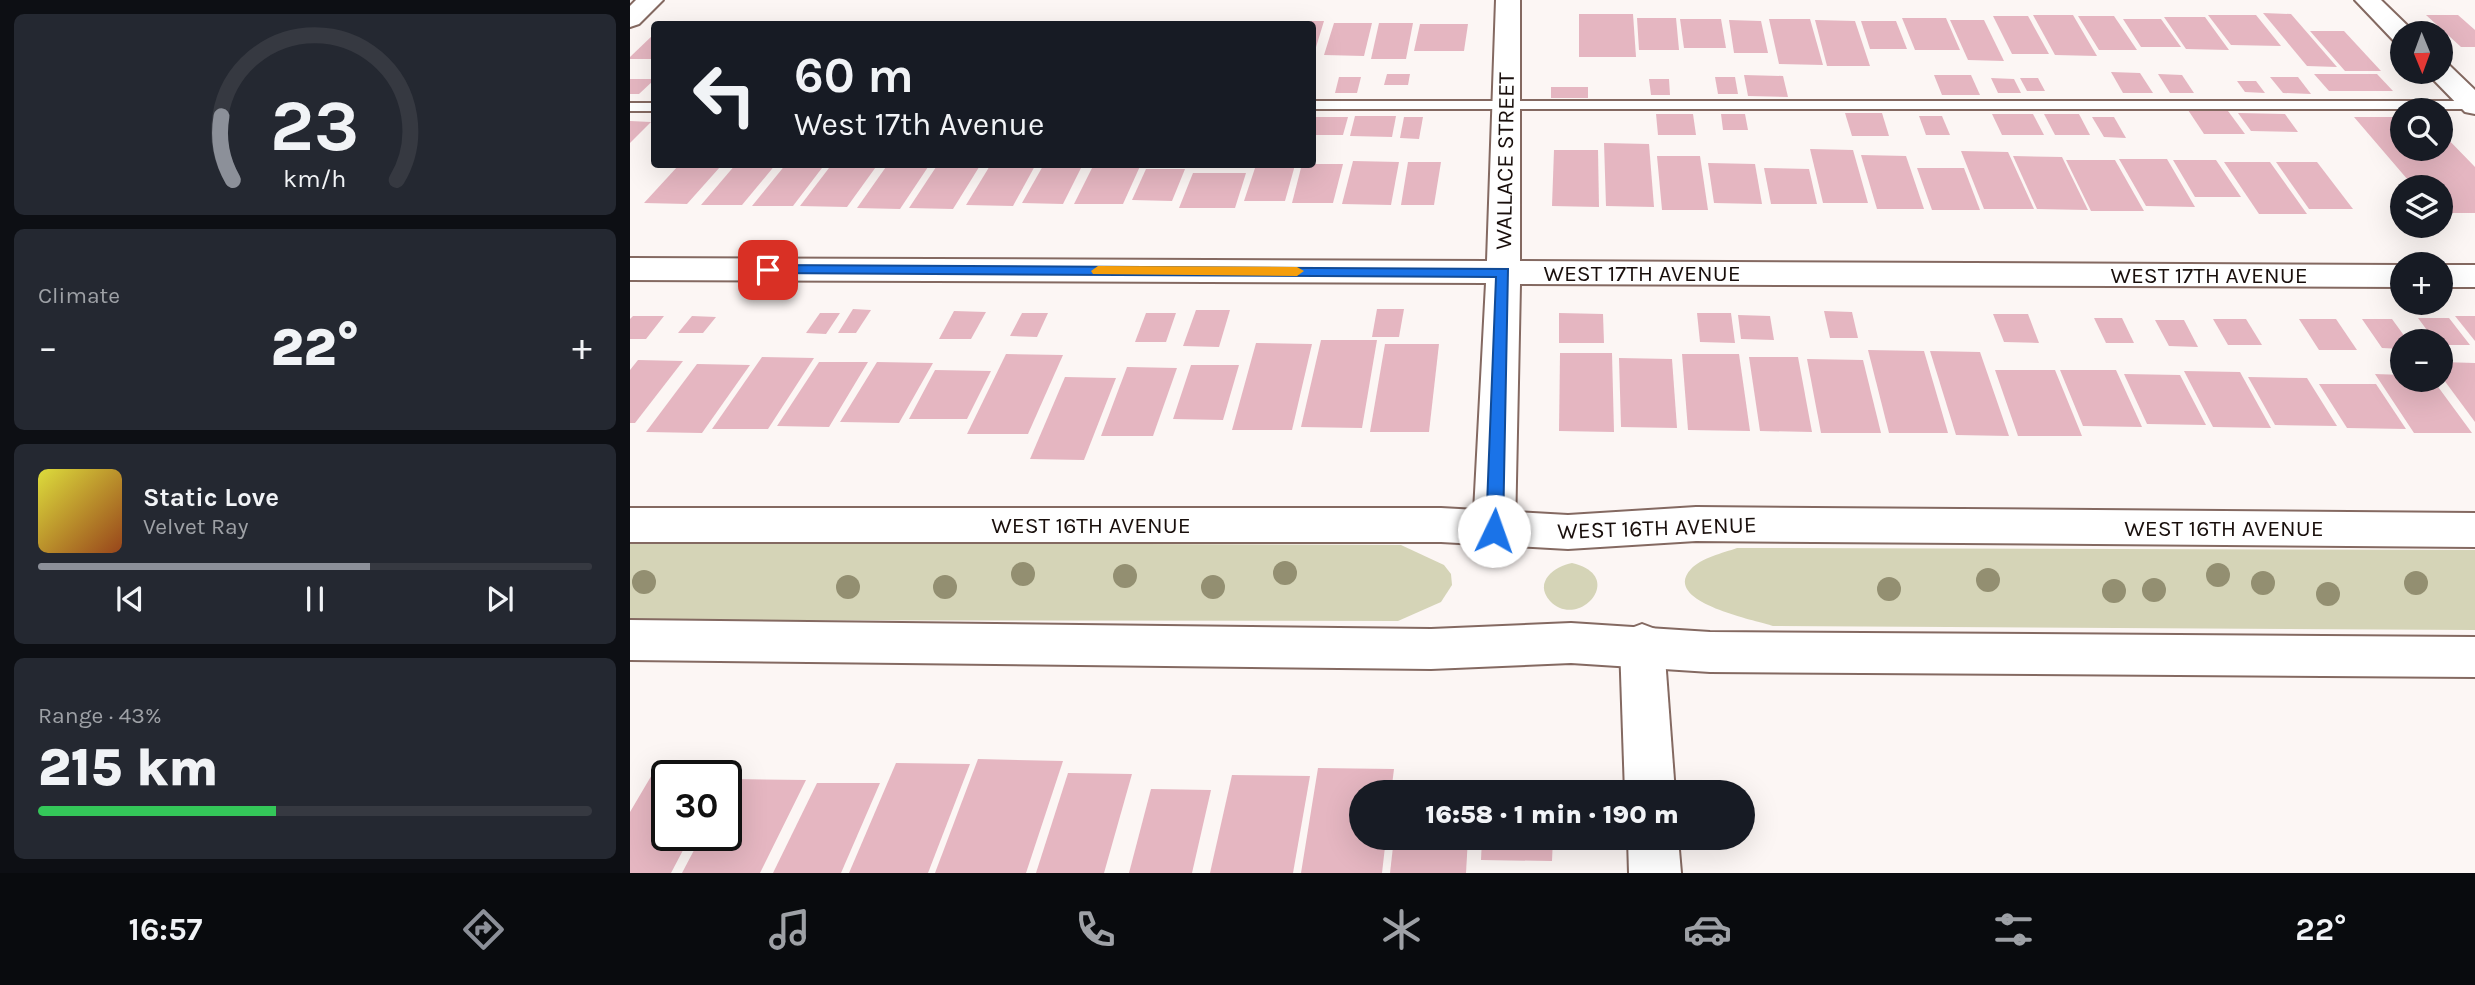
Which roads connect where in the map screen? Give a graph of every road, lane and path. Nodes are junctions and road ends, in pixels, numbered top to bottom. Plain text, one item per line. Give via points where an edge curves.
1 (651, 0) edge
2 (1508, 0) edge
3 (2367, 0) edge
4 (630, 19) edge
5 (2390, 22) edge
6 (2453, 84) edge
7 (1316, 105) edge
8 (1506, 105) junction
9 (2475, 105) edge
10 (630, 107) edge
11 (651, 107) edge
12 (630, 269) edge
13 (1503, 272) junction
14 (2390, 276) edge
15 (2453, 276) edge
16 (2475, 276) edge
17 (630, 525) edge
18 (2475, 530) edge
19 (1494, 531) junction
20 (630, 640) edge
21 (1642, 644) junction
22 (2475, 657) edge
23 (1649, 780) edge
24 (1654, 850) edge
25 (1655, 873) edge

1 - 4 street
2 - 8 street, WALLACE STREET
3 - 5 street
6 - 9 street
7 - 8 lane
8 - 9 lane
8 - 13 street, WALLACE STREET
10 - 11 lane
12 - 13 street, WEST 17TH AVENUE
13 - 14 street, WEST 17TH AVENUE
13 - 19 street, WALLACE STREET
15 - 16 street
17 - 19 street, WEST 16TH AVENUE via 1441,525
18 - 19 street, WEST 16TH AVENUE via 1696,524 1635,531
20 - 21 street via 1431,649 1490,644
21 - 22 street via 1710,652
21 - 23 street
24 - 25 street

